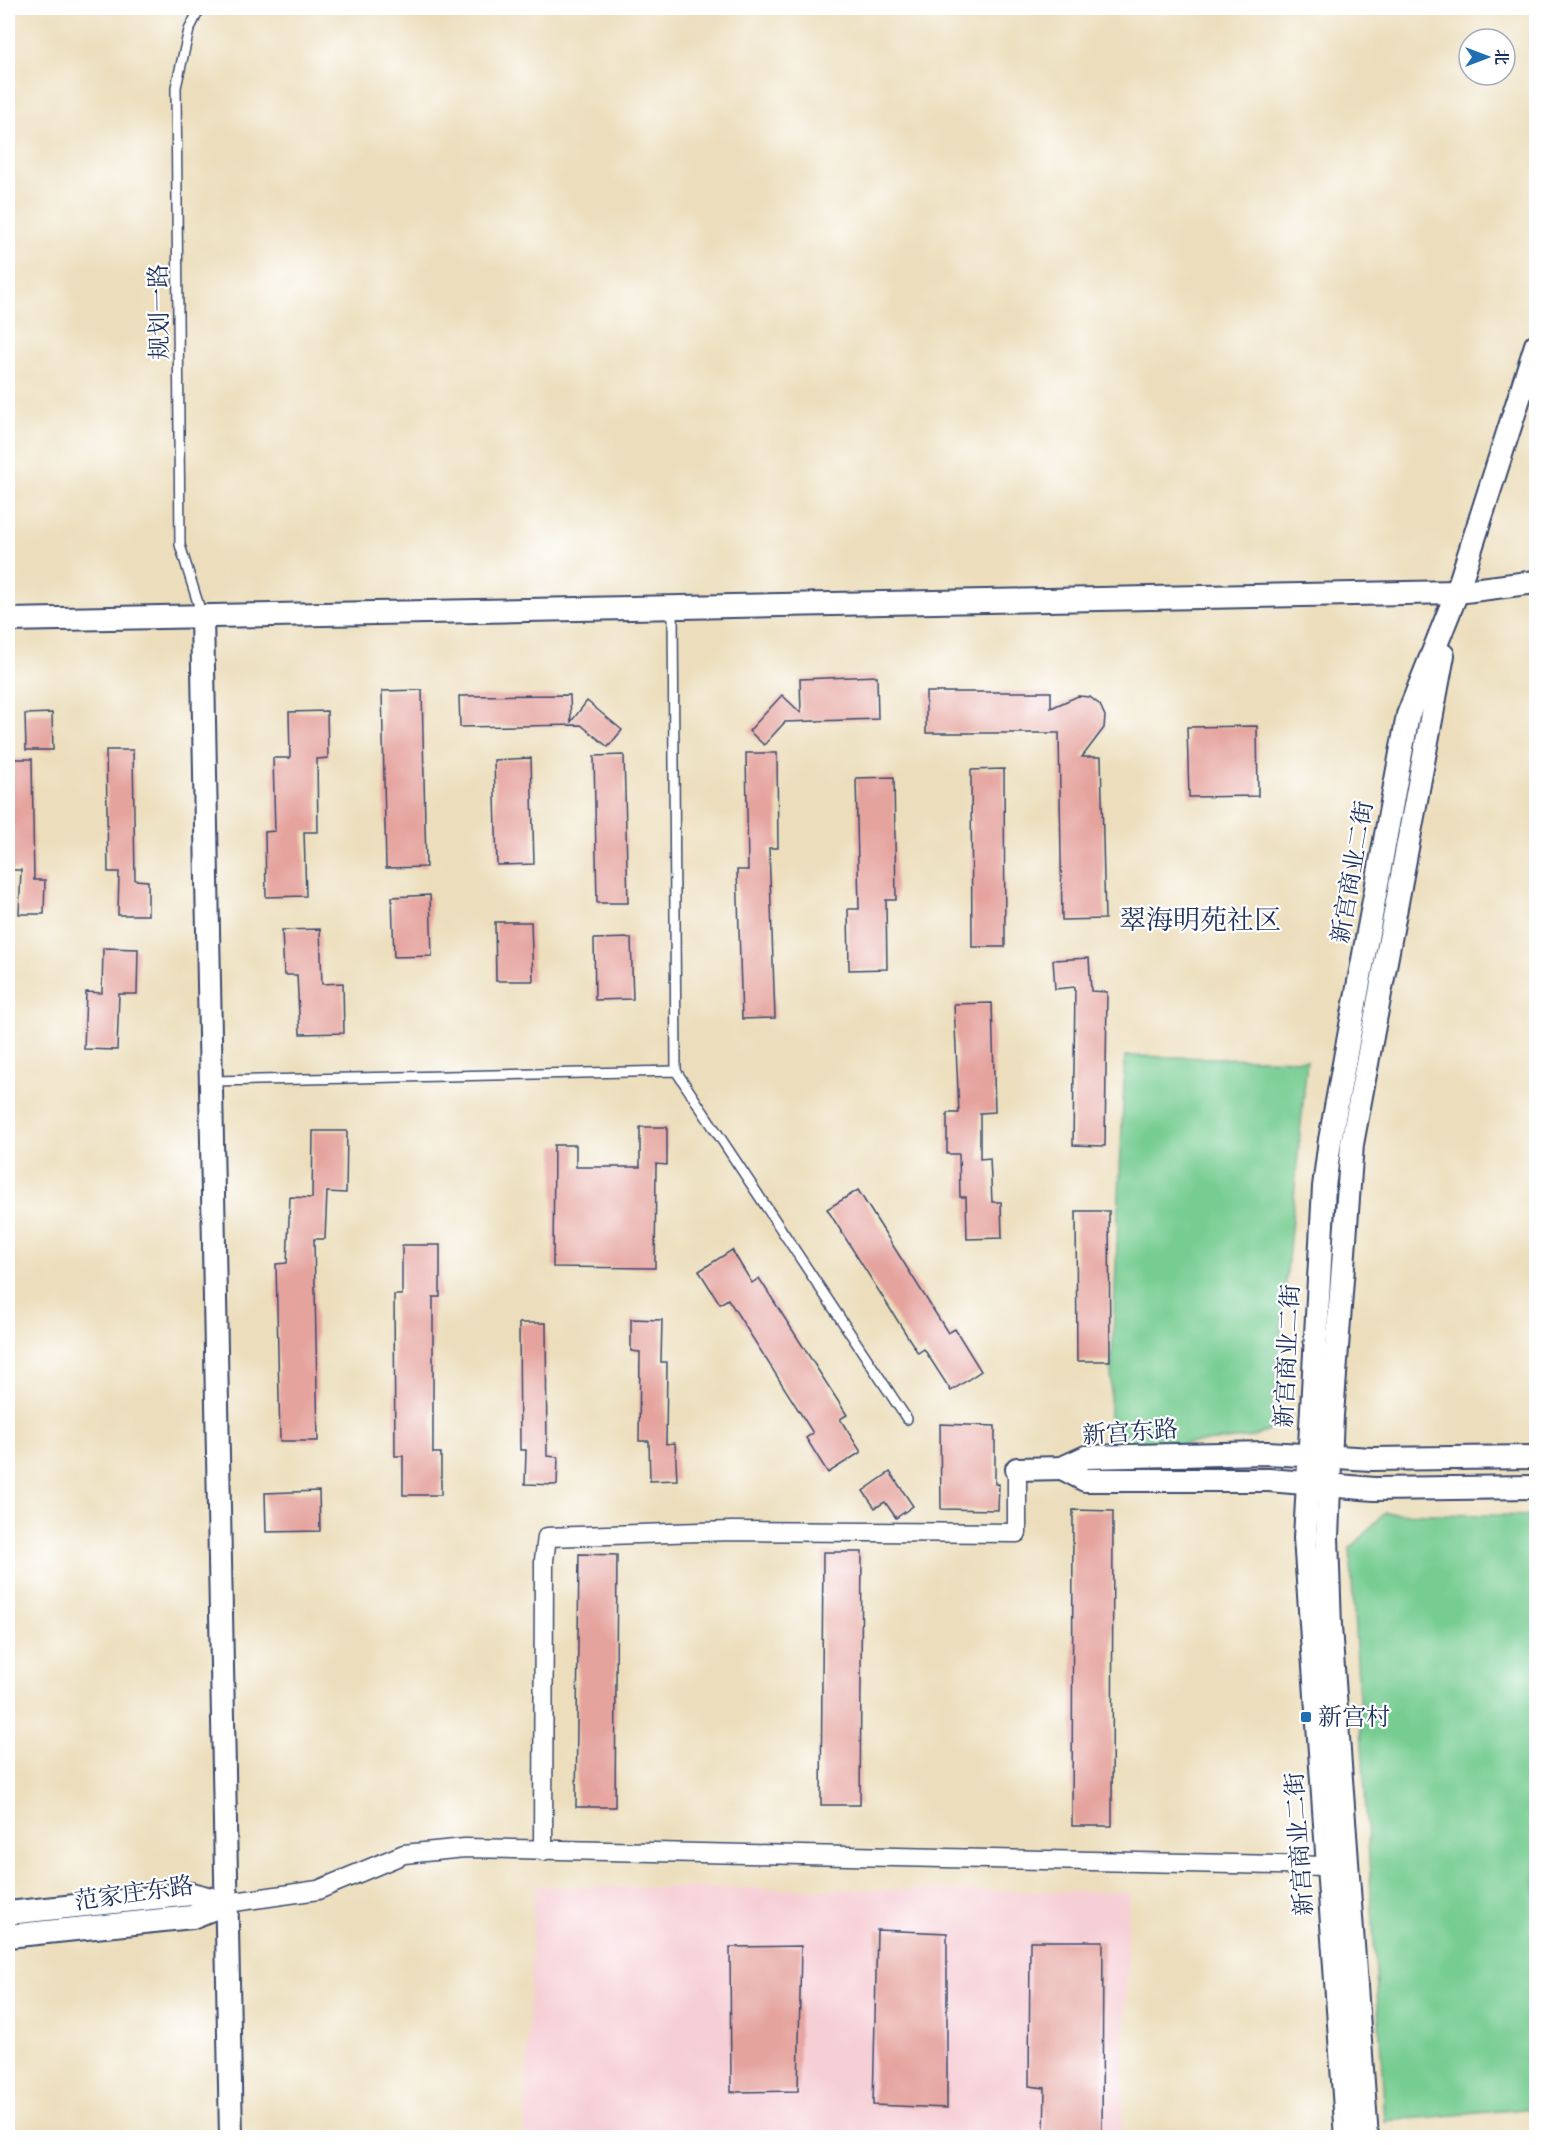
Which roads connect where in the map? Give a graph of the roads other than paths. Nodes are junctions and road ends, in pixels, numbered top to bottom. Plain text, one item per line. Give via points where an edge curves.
1 (200, 8) edge
2 (1536, 345) edge
3 (1536, 582) edge
4 (1456, 592) junction
5 (673, 607) junction
6 (202, 616) junction
7 (8, 620) edge
8 (676, 1071) junction
9 (211, 1081) junction
10 (907, 1419) dead end
11 (1320, 1456) junction
12 (1536, 1457) edge
13 (1062, 1468) junction
14 (1017, 1469) joint
15 (1318, 1484) junction
16 (1536, 1487) edge
17 (543, 1851) junction
18 (1328, 1866) junction
19 (227, 1903) junction
20 (8, 1913) edge
21 (8, 1936) edge
22 (231, 2138) edge
23 (1347, 2138) edge
24 (1367, 2138) edge

1 - 6 lane, 规划一路 via 189,30 176,87 180,545
2 - 4 street, 新宫商业二街
3 - 4 street
4 - 5 street
4 - 11 street, 新宫商业二街 via 1408,715 1330,1140 1324,1187
5 - 6 street
5 - 8 lane
6 - 7 street
6 - 9 street
8 - 9 lane
8 - 10 lane
9 - 19 street
11 - 12 street, 新宫东路
11 - 13 street, 新宫东路 via 1267,1453 1086,1457
11 - 15 street, 新宫商业二街
13 - 14 street
13 - 15 street, 新宫东路 via 1085,1479
14 - 17 street via 1017,1533 731,1530 547,1537 543,1560
15 - 16 street, 新宫东路 via 1374,1489
15 - 18 street, 新宫商业二街 via 1305,1538
15 - 24 street, 新宫商业二街 via 1327,1537
17 - 18 street
17 - 19 street via 465,1848 404,1854 318,1890
18 - 23 street, 新宫商业二街
19 - 20 street, 范家庄东路 via 191,1894
19 - 21 street, 范家庄东路 via 192,1917
19 - 22 street

